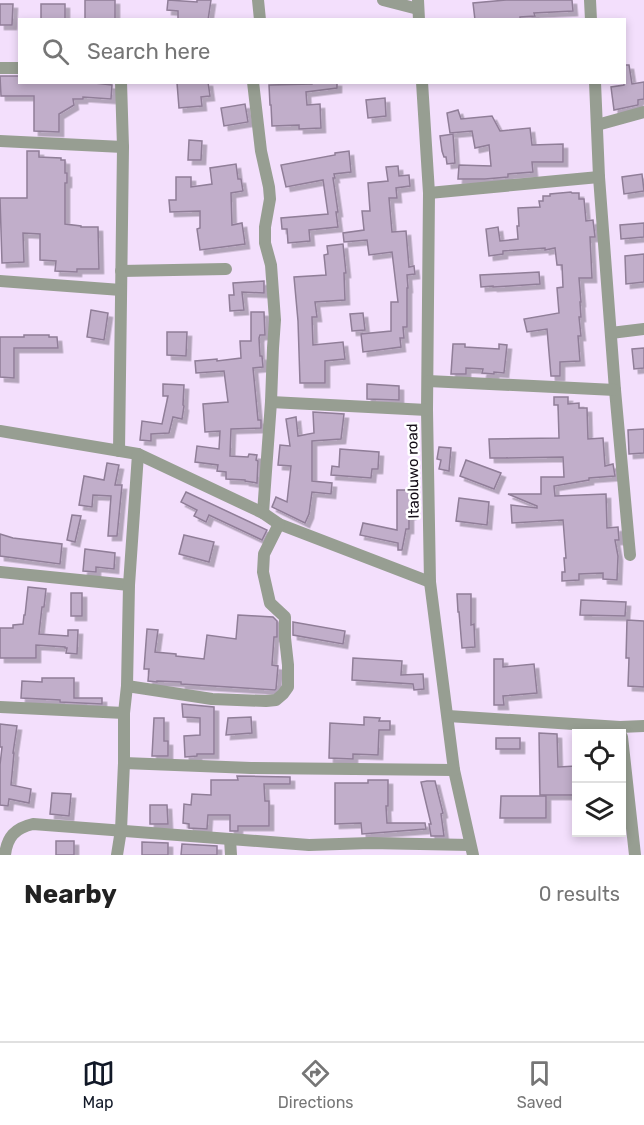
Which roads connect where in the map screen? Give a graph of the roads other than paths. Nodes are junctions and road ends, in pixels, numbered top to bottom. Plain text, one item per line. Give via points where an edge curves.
1 (258, 0) edge
2 (383, 0) edge
3 (590, 0) edge
4 (418, 10) edge
5 (260, 18) edge
6 (591, 18) edge
7 (0, 68) edge
8 (18, 68) edge
9 (122, 84) edge
10 (253, 84) edge
11 (422, 84) edge
12 (594, 84) edge
13 (644, 112) edge
14 (597, 125) junction
15 (0, 141) edge
16 (123, 147) junction
17 (599, 177) junction
18 (429, 194) junction
19 (226, 269) dead end
20 (121, 271) junction
21 (0, 281) edge
22 (121, 290) junction
23 (644, 329) edge
24 (610, 333) junction
25 (428, 381) junction
26 (615, 390) junction
27 (271, 402) junction
28 (427, 410) junction
29 (0, 431) edge
30 (119, 451) junction
31 (138, 454) junction
32 (263, 513) junction
33 (279, 524) junction
34 (630, 555) dead end
35 (0, 572) edge
36 (430, 582) junction
37 (129, 585) junction
38 (127, 686) junction
39 (0, 707) edge
40 (124, 713) junction
41 (448, 716) junction
42 (644, 726) edge
43 (589, 729) edge
44 (626, 731) edge
45 (124, 763) junction
46 (454, 770) junction
47 (626, 776) edge
48 (121, 830) junction
49 (230, 839) junction
50 (310, 850) edge
51 (472, 850) edge
52 (5, 855) edge
53 (117, 855) edge
54 (231, 855) edge
55 (635, 855) edge

1 - 5 street
2 - 4 street
3 - 6 street
7 - 8 street
9 - 16 street
10 - 27 street via 270,199 265,243 271,265 275,320
11 - 18 street, Itaoluwo road
12 - 14 street
13 - 14 street
14 - 17 street
15 - 16 street
16 - 20 street
17 - 18 street
17 - 24 street
18 - 25 street, Itaoluwo road
19 - 20 street
20 - 22 street
21 - 22 street
22 - 30 street
23 - 24 street
24 - 26 street
25 - 26 street
25 - 28 street, Itaoluwo road
26 - 34 street
27 - 28 street
27 - 32 street
28 - 36 street, Itaoluwo road
29 - 30 street
30 - 31 street
31 - 32 street
31 - 37 street
32 - 33 street
33 - 36 street
33 - 38 street via 264,554 263,572 270,603 285,617 288,687 283,694 266,701 213,699
35 - 37 street
36 - 41 street, Itaoluwo road
37 - 38 street
38 - 40 street
39 - 40 street
40 - 45 street
41 - 43 street
41 - 46 street, Itaoluwo road
42 - 44 street
45 - 46 street
45 - 48 street
46 - 51 street, Itaoluwo road
47 - 55 street
48 - 49 street
48 - 52 street via 25,825 10,837
48 - 53 street
49 - 50 street
49 - 54 street
50 - 51 street via 370,843

